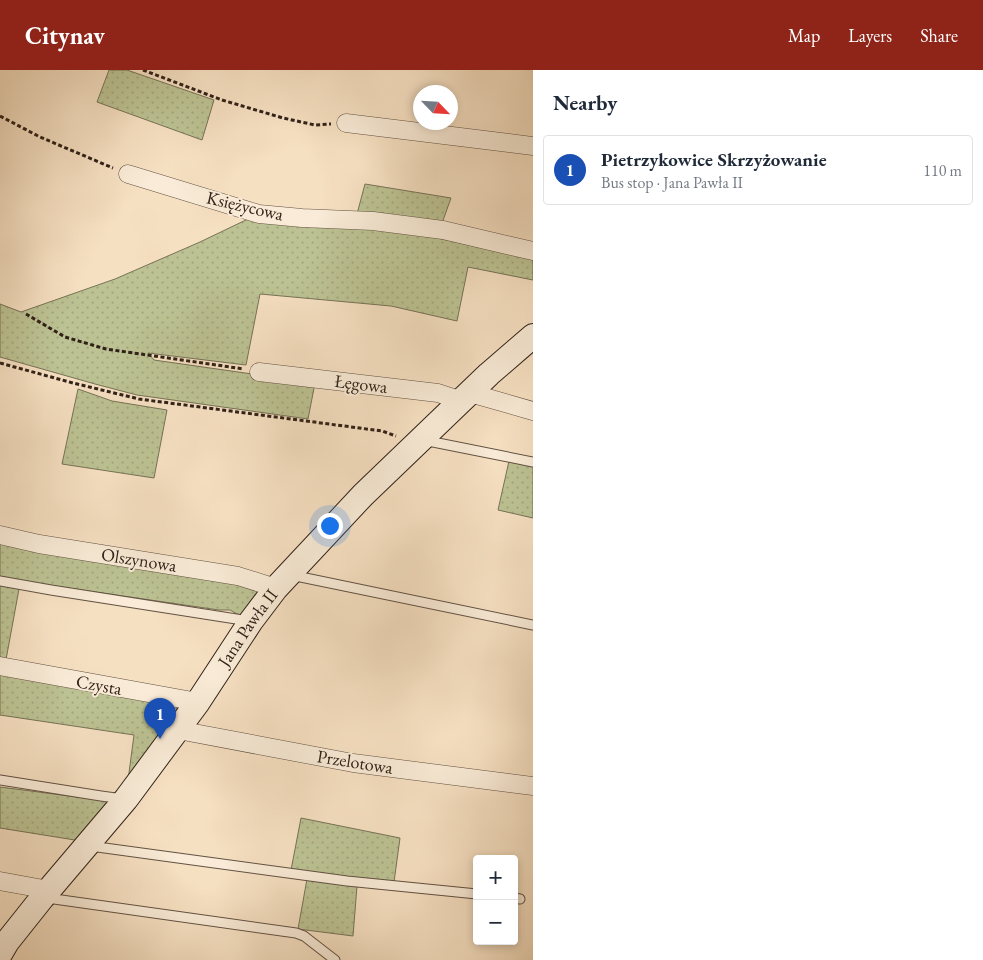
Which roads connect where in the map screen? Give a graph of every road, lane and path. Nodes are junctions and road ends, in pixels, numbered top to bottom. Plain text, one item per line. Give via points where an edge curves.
1 (143, 70) edge
2 (0, 116) edge
3 (346, 123) joint
4 (533, 146) edge
5 (128, 174) joint
6 (533, 251) edge
7 (26, 314) dead end
8 (533, 336) edge
9 (0, 363) edge
10 (259, 372) joint
11 (466, 397) junction
12 (533, 411) edge
13 (417, 443) junction
14 (533, 462) edge
15 (0, 535) edge
16 (0, 580) edge
17 (283, 582) junction
18 (251, 621) junction
19 (533, 625) edge
20 (0, 666) edge
21 (198, 702) junction
22 (178, 730) junction
23 (0, 780) edge
24 (533, 786) edge
25 (126, 799) junction
26 (87, 846) junction
27 (0, 881) edge
28 (46, 894) junction
29 (473, 894) edge
30 (2, 946) edge
31 (335, 960) edge

1 - 3 path via 222,100 283,118 316,125
2 - 5 path via 40,137
3 - 4 street
5 - 6 street, Księżycowa via 259,214 373,221 443,230
7 - 10 path via 65,337 106,349
8 - 11 street, Jana Pawła II
9 - 13 path via 139,399 382,431
10 - 11 street, Łęgowa
11 - 12 street, Łęgowa
11 - 13 street, Jana Pawła II
13 - 14 lane
13 - 17 street, Jana Pawła II
15 - 17 street, Olszynowa
16 - 18 lane
17 - 18 street, Jana Pawła II
17 - 19 lane
18 - 21 street, Jana Pawła II
20 - 21 street, Czysta
21 - 22 street, Jana Pawła II
22 - 24 street, Przelotowa via 353,762
22 - 25 street, Jana Pawła II
23 - 25 lane
25 - 26 street, Jana Pawła II
26 - 28 street, Jana Pawła II
26 - 29 lane via 347,882
27 - 28 street
28 - 30 street, Jana Pawła II
28 - 31 lane via 296,933

